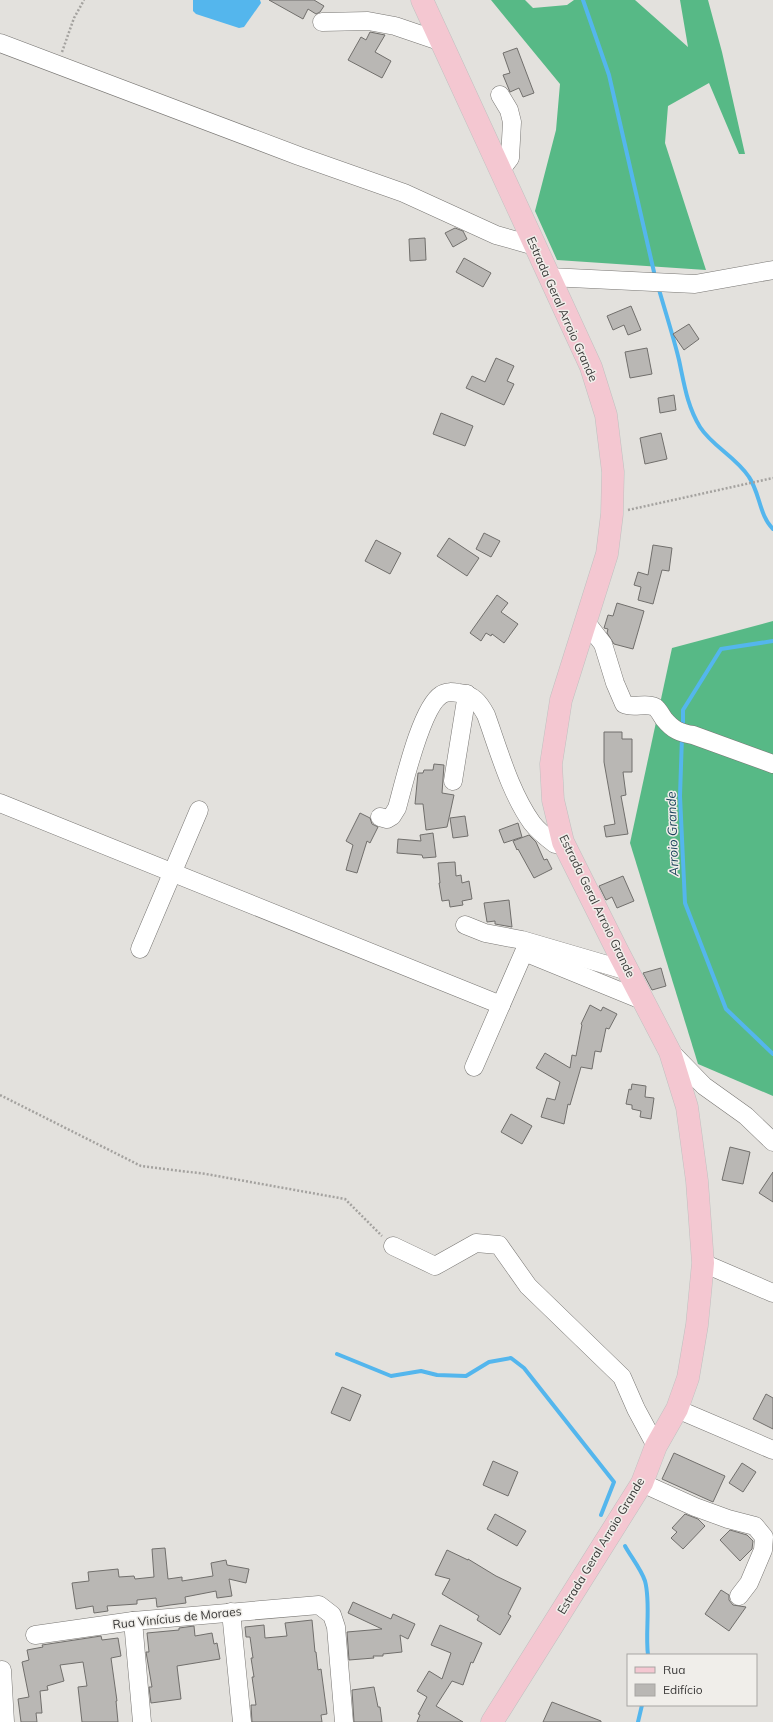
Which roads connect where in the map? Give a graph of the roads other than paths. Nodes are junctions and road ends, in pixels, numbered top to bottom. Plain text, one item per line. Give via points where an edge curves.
1 (422, 0) edge
2 (322, 22) dead end
3 (442, 42) junction
4 (0, 43) edge
5 (500, 95) dead end
6 (500, 171) junction
7 (535, 246) junction
8 (773, 270) edge
9 (549, 277) junction
10 (586, 622) junction
11 (467, 694) junction
12 (773, 764) edge
13 (453, 781) dead end
14 (0, 803) edge
15 (199, 810) dead end
16 (380, 817) dead end
17 (563, 842) junction
18 (172, 873) junction
19 (465, 925) dead end
20 (140, 949) dead end
21 (628, 971) junction
22 (644, 1001) junction
23 (501, 1005) junction
24 (670, 1052) junction
25 (474, 1067) dead end
26 (773, 1142) edge
27 (392, 1246) road end
28 (703, 1263) junction
29 (773, 1293) edge
30 (677, 1409) junction
31 (656, 1446) junction
32 (773, 1450) edge
33 (642, 1483) junction
34 (739, 1596) dead end
35 (232, 1612) junction
36 (133, 1621) junction
37 (35, 1635) dead end
38 (2, 1670) dead end
39 (5, 1722) edge
40 (142, 1722) edge
41 (242, 1722) edge
42 (344, 1722) edge
43 (492, 1722) edge

1 - 3 main road, Estrada Geral Arroio Grande
2 - 3 street via 368,21 395,26
3 - 6 main road, Estrada Geral Arroio Grande
4 - 7 street via 404,193 496,235
5 - 6 street via 509,110 512,122 510,158
6 - 7 main road, Estrada Geral Arroio Grande
7 - 9 main road, Estrada Geral Arroio Grande
8 - 9 street via 695,284
9 - 10 main road, Estrada Geral Arroio Grande via 591,367 606,415 613,472 612,514 607,554
10 - 12 street via 603,644 624,704 635,707 649,705 686,734
10 - 17 main road, Estrada Geral Arroio Grande via 561,700 552,764 553,800
11 - 13 street
11 - 16 street via 442,694 434,701 414,746 398,808 386,819
11 - 17 street via 479,702 486,715 519,801 533,824 555,844
14 - 18 street
15 - 18 street
17 - 21 main road, Estrada Geral Arroio Grande
18 - 20 street
18 - 23 street
19 - 21 street
21 - 22 main road, Estrada Geral Arroio Grande
22 - 23 street via 524,952
22 - 24 main road, Estrada Geral Arroio Grande
23 - 25 street
24 - 26 street via 704,1086 746,1116
24 - 28 main road, Estrada Geral Arroio Grande via 687,1107 697,1181
27 - 31 street via 435,1266 476,1243 499,1245 528,1286 622,1377
28 - 29 street
28 - 30 main road, Estrada Geral Arroio Grande via 691,1362
30 - 31 main road, Estrada Geral Arroio Grande
30 - 32 street
31 - 33 main road, Estrada Geral Arroio Grande
33 - 34 street via 695,1507 755,1526 764,1537 763,1550 749,1583
33 - 43 main road, Estrada Geral Arroio Grande
35 - 36 street, Rua Vinícius de Moraes
35 - 41 street
35 - 42 street, Rua Vinícius de Moraes via 319,1605 332,1615 336,1627
36 - 37 street, Rua Vinícius de Moraes
36 - 40 street
38 - 39 street

